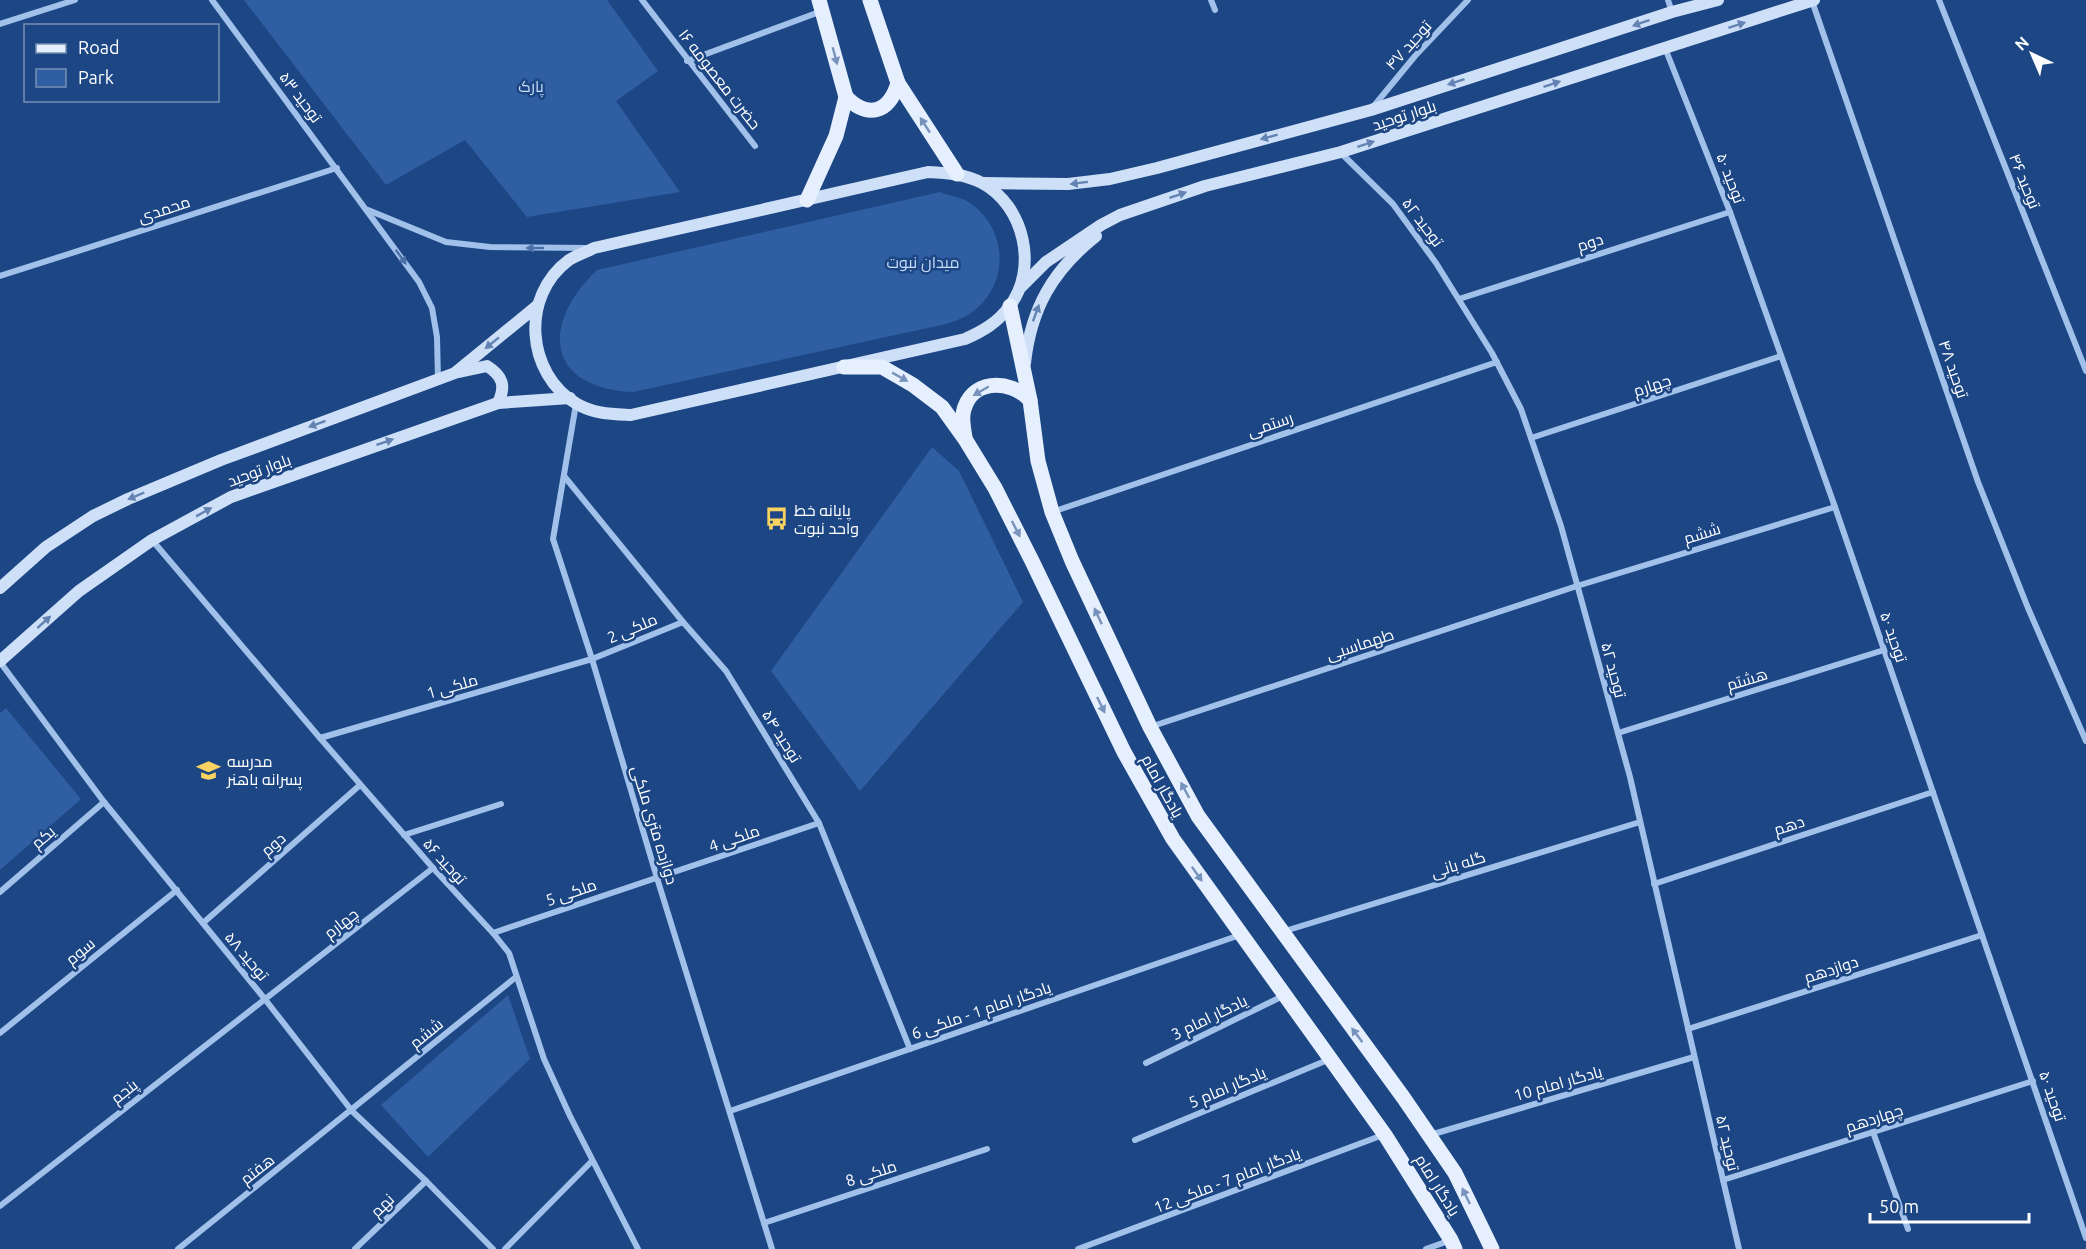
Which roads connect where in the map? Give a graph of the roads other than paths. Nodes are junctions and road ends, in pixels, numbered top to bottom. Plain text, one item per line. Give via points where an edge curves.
1 (75, 0) edge
2 (212, 0) edge
3 (642, 0) edge
4 (870, 0) edge
5 (1211, 0) edge
6 (1468, 0) edge
7 (1718, 0) edge
8 (1813, 0) edge
9 (1939, 0) edge
10 (821, 5) edge
11 (1670, 6) edge
12 (1215, 10) dead end
13 (0, 24) edge
14 (1665, 48) junction
15 (687, 61) junction
16 (898, 83) junction
17 (846, 97) junction
18 (1371, 110) junction
19 (755, 146) dead end
20 (1341, 152) junction
21 (337, 168) junction
22 (957, 174) junction
23 (983, 183) junction
24 (807, 200) junction
25 (1146, 206) junction
26 (367, 210) junction
27 (1730, 212) junction
28 (594, 248) junction
29 (0, 276) edge
30 (1021, 287) junction
31 (1459, 299) junction
32 (537, 306) junction
33 (1010, 306) junction
34 (1781, 356) junction
35 (1497, 362) junction
36 (844, 367) junction
37 (1024, 370) junction
38 (2086, 371) edge
39 (455, 373) junction
40 (438, 380) junction
41 (1030, 400) junction
42 (573, 401) junction
43 (498, 403) junction
44 (1531, 438) junction
45 (965, 439) junction
46 (564, 476) junction
47 (1835, 507) junction
48 (1052, 513) junction
49 (152, 540) junction
50 (1577, 586) junction
51 (0, 588) edge
52 (683, 622) junction
53 (1884, 650) junction
54 (592, 659) junction
55 (0, 662) edge
56 (1150, 727) junction
57 (1618, 733) junction
58 (320, 738) junction
59 (2086, 741) edge
60 (360, 784) junction
61 (1933, 792) junction
62 (104, 802) junction
63 (501, 804) dead end
64 (1640, 822) junction
65 (819, 823) junction
66 (404, 835) junction
67 (433, 868) junction
68 (657, 878) junction
69 (1654, 884) junction
70 (177, 890) junction
71 (0, 892) edge
72 (202, 923) junction
73 (1284, 932) junction
74 (494, 933) junction
75 (1240, 935) junction
76 (1982, 935) junction
77 (516, 977) junction
78 (1284, 995) junction
79 (264, 998) junction
80 (1688, 1029) junction
81 (0, 1033) edge
82 (910, 1049) junction
83 (1694, 1057) junction
84 (1330, 1059) junction
85 (1146, 1063) dead end
86 (2033, 1081) junction
87 (352, 1111) junction
88 (730, 1111) junction
89 (1873, 1132) junction
90 (1385, 1135) junction
91 (1430, 1135) junction
92 (1135, 1140) dead end
93 (987, 1149) dead end
94 (592, 1161) junction
95 (1723, 1180) junction
96 (426, 1181) junction
97 (0, 1206) edge
98 (764, 1222) junction
99 (1908, 1229) dead end
100 (2086, 1238) edge
101 (1453, 1245) edge
102 (178, 1249) edge
103 (355, 1249) edge
104 (493, 1249) edge
105 (505, 1249) edge
106 (638, 1249) edge
107 (772, 1249) edge
108 (1078, 1249) edge
109 (1426, 1249) edge
110 (1492, 1249) edge
111 (1739, 1249) edge

1 - 13 street
2 - 21 street, توحید ۵۳
3 - 15 street, حضرت معصومه ۱۶
4 - 16 main road
5 - 12 street
6 - 18 street, توحید ۴۷
7 - 11 main road, بلوار توحید
14 -> 8 main road, بلوار توحید
8 - 59 street, توحید ۴۸ via 1978,482
9 - 38 street, توحید ۴۶
10 - 15 street
10 -> 17 main road
11 -> 18 main road, بلوار توحید
20 -> 14 main road, بلوار توحید
14 - 27 street, توحید ۵۰
15 - 19 street, حضرت معصومه ۱۶
16 - 17 main road via 894,97 884,107 856,107
22 -> 16 main road
17 - 24 main road via 836,136
18 -> 23 main road, بلوار توحید via 1110,179 1068,184
25 -> 20 main road, بلوار توحید via 1205,186
20 - 31 street, توحید ۵۲ via 1393,204
21 - 26 street, توحید ۵۳
21 - 29 street, محمدی
22 - 23 main road
22 - 24 main road via 928,172
23 - 30 main road via 1005,201 1019,225 1025,253
24 - 28 main road
25 - 30 main road, بلوار توحید via 1101,225 1046,262
37 -> 25 main road via 1033,319 1049,286 1086,244
28 -> 26 street via 490,248 446,242
26 -> 40 street, توحید ۵۳ via 419,282 432,308
27 - 31 street, دوم
27 - 34 street, توحید ۵۰
28 - 32 main road via 569,260 549,280
30 - 33 main road
31 - 35 street, توحید ۵۲
32 -> 39 main road, بلوار توحید
32 - 42 main road via 534,334 540,362 555,386
33 - 36 main road via 990,327 965,339
33 - 37 main road, یادگار امام
34 - 44 street, چهارم
34 - 47 street, توحید ۵۰
35 - 44 street, توحید ۵۲
35 - 48 street, رستمی
36 - 42 main road via 631,415 603,413
36 -> 45 main road, یادگار امام via 882,367 913,385 942,407
37 - 41 main road, یادگار امام
39 - 40 main road, بلوار توحید
39 - 43 main road via 487,366 495,371 502,381 503,393
40 -> 51 main road, بلوار توحید via 220,460 128,499 93,516 46,547
41 -> 45 main road via 1004,384 980,390 965,406
41 - 48 main road, یادگار امام via 1038,461
42 - 43 main road, بلوار توحید
42 - 46 street, دوازده متری ملکی
49 -> 43 main road, بلوار توحید via 231,496
44 - 50 street, توحید ۵۲
45 -> 75 main road, یادگار امام via 995,488 1152,806
46 - 52 street, توحید ۵۴
46 - 54 street, دوازده متری ملکی via 553,539
47 - 50 street, ششم
47 - 53 street, توحید ۵۰
56 -> 48 main road, یادگار امام
55 -> 49 main road, بلوار توحید via 79,591
49 - 58 street, توحید ۵۶
50 - 56 street, طهماسبی
50 - 57 street, توحید ۵۲
52 - 54 street, ملکی 2
52 - 65 street, توحید ۵۴ via 726,671
53 - 57 street, هشتم
53 - 61 street, توحید ۵۰
54 - 58 street, ملکی 1
54 - 68 street, دوازده متری ملکی
55 - 62 street, توحید ۵۸
73 -> 56 main road, یادگار امام via 1198,816
57 - 64 street, توحید ۵۲
58 - 60 street, توحید ۵۶
60 - 66 street, توحید ۵۶
60 - 72 street, دوم
61 - 69 street, دهم
61 - 76 street, توحید ۵۰
62 - 70 street, توحید ۵۸
62 - 71 street, یکم
63 - 66 street
64 - 69 street, توحید ۵۲
64 - 73 street, گله بانی
65 - 68 street, ملکی 4
65 - 82 street, توحید ۵۴
66 - 67 street, توحید ۵۶
67 - 74 street, توحید ۵۶
67 - 79 street, چهارم
68 - 74 street, ملکی 5
68 - 88 street, دوازده متری ملکی
69 - 80 street, توحید ۵۲
70 - 72 street, توحید ۵۸
70 - 81 street, سوم
72 - 79 street, توحید ۵۸
91 -> 73 main road, یادگار امام
74 - 77 street, توحید ۵۶ via 509,953
75 - 78 main road, یادگار امام
75 - 82 street, یادگار امام 1 - ملکی 6
76 - 80 street, دوازدهم
76 - 86 street, توحید ۵۰
77 - 87 street, ششم
77 - 94 street, توحید ۵۶ via 544,1059
78 - 84 main road, یادگار امام
78 - 85 street, یادگار امام 3
79 - 87 street, توحید ۵۸
79 - 97 street, پنجم
80 - 83 street, توحید ۵۲
82 - 88 street, یادگار امام 1 - ملکی 6
83 - 91 street, یادگار امام 10
83 - 95 street, توحید ۵۲
84 - 90 main road, یادگار امام
84 - 92 street, یادگار امام 5
86 - 89 street, چهاردهم
86 - 100 street, توحید ۵۰
87 - 96 street, توحید ۵۸
87 - 102 street, هفتم
88 - 98 street, دوازده متری ملکی
89 - 95 street, چهاردهم
89 - 99 street
90 - 101 main road, یادگار امام
90 - 108 street, یادگار امام 7 - ملکی 12
110 -> 91 main road, یادگار امام via 1455,1173
93 - 98 street, ملکی 8
94 - 105 street
94 - 106 street, توحید ۵۶
95 - 111 street, توحید ۵۲
96 - 103 street, نهم
96 - 104 street, توحید ۵۸
98 - 107 street, دوازده متری ملکی
101 - 109 street

